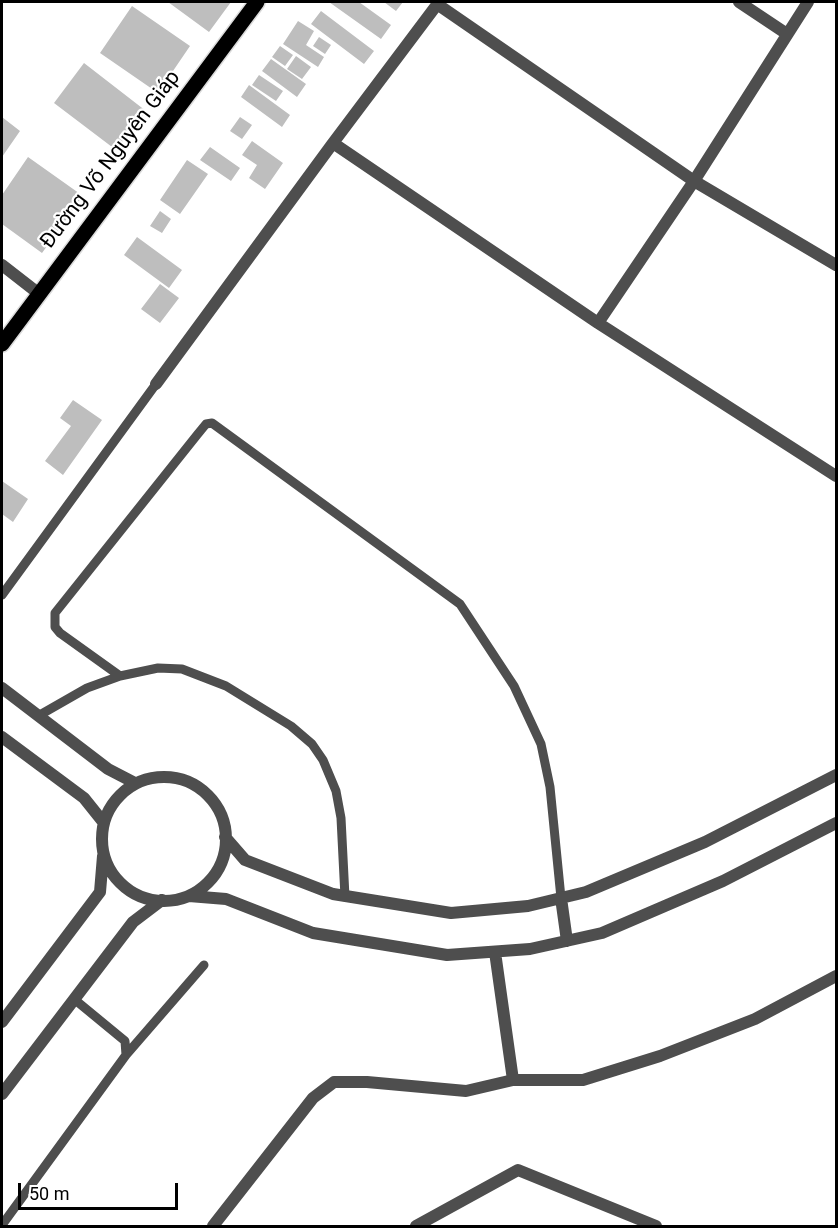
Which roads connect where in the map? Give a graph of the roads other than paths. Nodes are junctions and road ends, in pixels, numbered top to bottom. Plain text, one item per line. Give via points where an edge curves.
1 (257, 2) edge
2 (739, 2) edge
3 (808, 2) edge
4 (438, 3) edge
5 (787, 34) junction
6 (333, 143) junction
7 (694, 181) junction
8 (2, 265) edge
9 (837, 265) edge
10 (38, 292) junction
11 (598, 323) junction
12 (2, 344) edge
13 (156, 384) joint
14 (837, 476) edge
15 (2, 596) edge
16 (120, 676) junction
17 (2, 688) edge
18 (38, 716) junction
19 (2, 737) edge
20 (837, 775) edge
21 (135, 783) junction
22 (104, 823) junction
23 (837, 823) edge
24 (225, 837) junction
25 (104, 855) junction
26 (189, 896) junction
27 (345, 897) junction
28 (561, 898) junction
29 (162, 900) junction
30 (567, 941) junction
31 (495, 952) junction
32 (204, 965) dead end
33 (837, 976) edge
34 (74, 999) junction
35 (2, 1022) edge
36 (126, 1055) junction
37 (513, 1080) junction
38 (2, 1094) edge
39 (2, 1225) edge
40 (213, 1227) edge
41 (416, 1227) edge
42 (656, 1227) edge

1 - 10 main road, Đường Võ Nguyên Giáp
2 - 5 street
3 - 5 street
4 - 6 street
4 - 7 street
5 - 7 street
6 - 11 street
6 - 13 street
7 - 9 street
7 - 11 street
8 - 10 street
10 - 12 main road, Đường Võ Nguyên Giáp
11 - 14 street
13 - 15 lane
16 - 18 lane via 87,688
16 - 27 lane via 158,668 182,669 226,686 291,726 312,744 336,791
16 - 28 lane via 60,633 55,627 55,613 206,424 212,423 460,604 514,686 541,744 550,787
17 - 18 street
18 - 21 street via 108,769
19 - 22 street via 84,798
20 - 28 street via 705,842 586,892
21 - 22 street via 120,795
21 - 24 street via 154,777 174,777 193,783 220,811
22 - 25 street
23 - 30 street via 712,886 602,933
24 - 26 street via 219,868 207,884
24 - 27 street via 245,861
25 - 29 street via 112,874 128,890 147,899
25 - 35 street via 100,892
26 - 29 street
26 - 31 street via 226,898 313,933 447,955
27 - 28 street via 451,913 528,906
28 - 30 street
29 - 34 street via 133,922
30 - 31 street
31 - 37 street
32 - 36 lane
33 - 37 street via 755,1019 660,1056 583,1080
34 - 36 lane via 125,1041
34 - 38 street
36 - 39 lane
37 - 40 street via 466,1091 334,1082 314,1098
41 - 42 street via 518,1170

